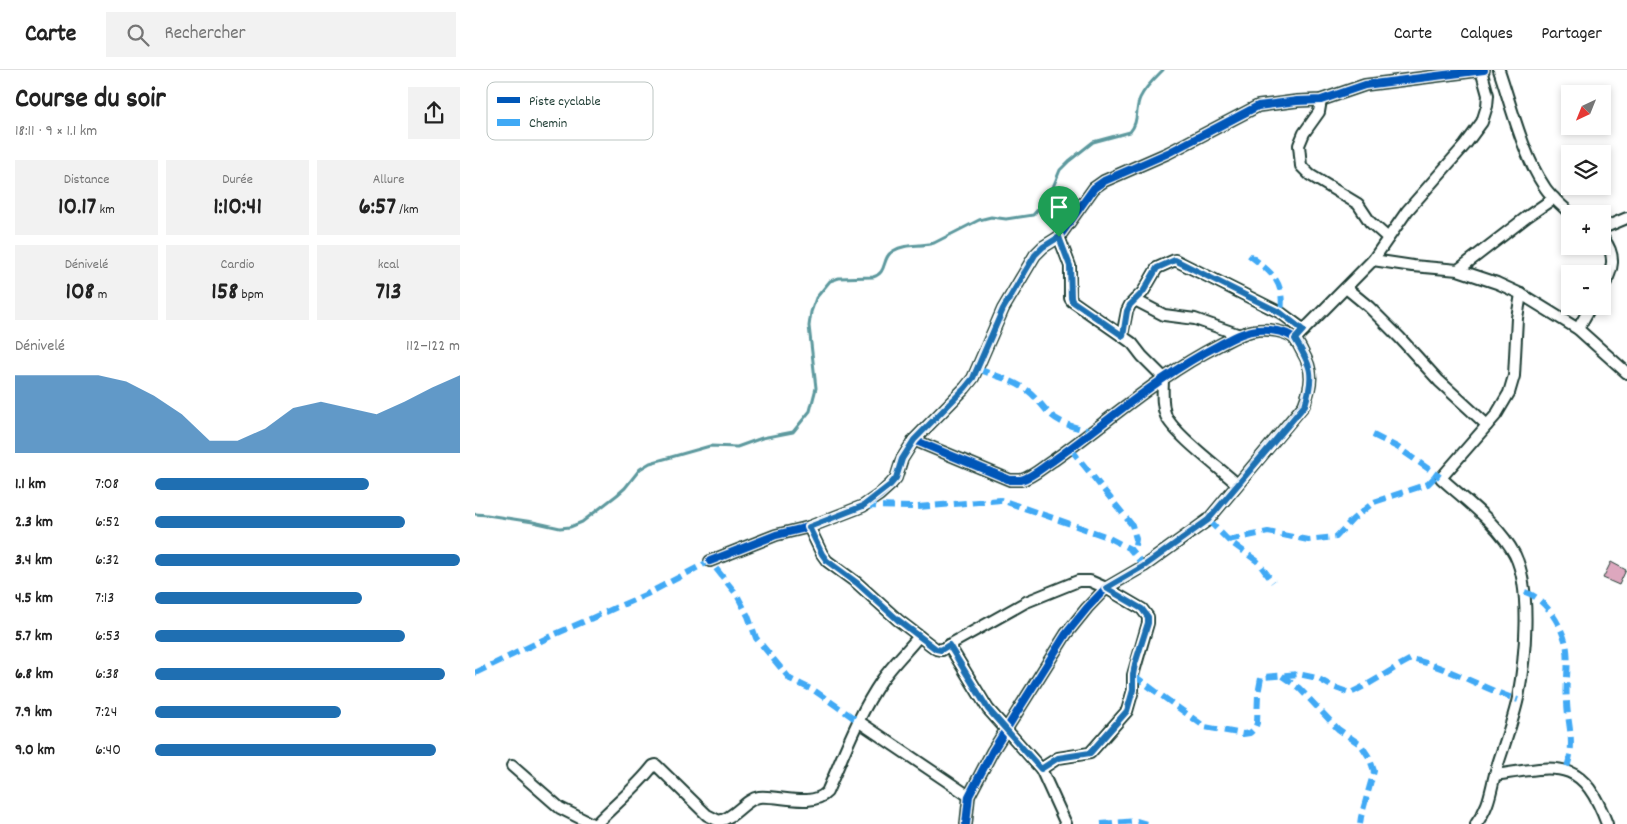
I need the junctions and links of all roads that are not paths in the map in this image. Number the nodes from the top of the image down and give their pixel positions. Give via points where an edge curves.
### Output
1 (1483, 70) edge
2 (1499, 70) edge
3 (1321, 100) junction
4 (1554, 198) junction
5 (1561, 205) edge
6 (1627, 218) edge
7 (1611, 225) edge
8 (1059, 237) junction
9 (1388, 238) junction
10 (1611, 252) edge
11 (1373, 260) junction
12 (1458, 270) junction
13 (1611, 270) edge
14 (1346, 288) junction
15 (1521, 294) junction
16 (1135, 300) junction
17 (1586, 315) edge
18 (1578, 329) junction
19 (1303, 330) junction
20 (1240, 335) junction
21 (1123, 336) junction
22 (1295, 339) junction
23 (1627, 373) edge
24 (1163, 377) junction
25 (1487, 425) junction
26 (914, 440) junction
27 (1237, 484) junction
28 (809, 527) junction
29 (710, 561) dead end
30 (1106, 588) junction
31 (919, 636) junction
32 (949, 645) junction
33 (858, 721) junction
34 (1006, 729) junction
35 (512, 766) dead end
36 (1041, 769) junction
37 (1495, 775) junction
38 (969, 796) junction
39 (711, 822) edge
40 (592, 824) edge
41 (597, 824) edge
42 (966, 824) edge
43 (1066, 824) edge
44 (1476, 824) edge
45 (1607, 824) edge

1 - 3 street via 1365,85
1 - 9 street via 1487,106 1481,122
2 - 4 street via 1533,167
3 - 8 street via 1259,106 1168,153 1104,181 1094,188
3 - 9 street via 1319,112 1299,145 1301,166 1310,175 1359,204 1370,222
4 - 5 street
4 - 12 street
6 - 7 street
8 - 21 street via 1070,266 1072,301
8 - 26 street via 1035,255 1003,309 977,369 965,388
9 - 11 street
10 - 13 street
11 - 12 street
11 - 14 street
12 - 15 street
14 - 19 street
14 - 25 street
15 - 18 street
15 - 25 street via 1509,393
16 - 19 street via 1157,268 1175,260 1281,313
16 - 20 street via 1164,315 1195,319
16 - 21 street via 1127,311
17 - 18 street
18 - 23 street
19 - 22 street
20 - 22 street via 1270,330
20 - 24 street
21 - 24 street
22 - 27 street via 1307,360 1311,376 1305,405
24 - 26 street via 1088,436 1022,480 1010,480
24 - 27 street via 1163,404 1175,429
25 - 37 street via 1441,478 1495,527 1521,569 1525,606 1521,673 1517,700
26 - 28 street via 902,459 896,478 879,495 863,506
27 - 30 street via 1208,520 1144,566
28 - 29 street via 776,535
28 - 31 street via 827,561
30 - 32 street via 1090,581 1078,581 1026,602
30 - 34 street via 1066,634
30 - 36 street via 1142,609 1148,617 1127,711 1090,753 1058,758
31 - 32 street via 936,649
31 - 33 street via 881,681
32 - 34 street via 988,709
33 - 38 street
33 - 39 street via 823,797 816,800 757,798 724,820
34 - 36 street
34 - 38 street
35 - 40 street via 560,808
36 - 43 street
37 - 44 street via 1487,806
37 - 45 street via 1552,768 1566,770 1587,785
38 - 42 street
39 - 41 street via 655,765

